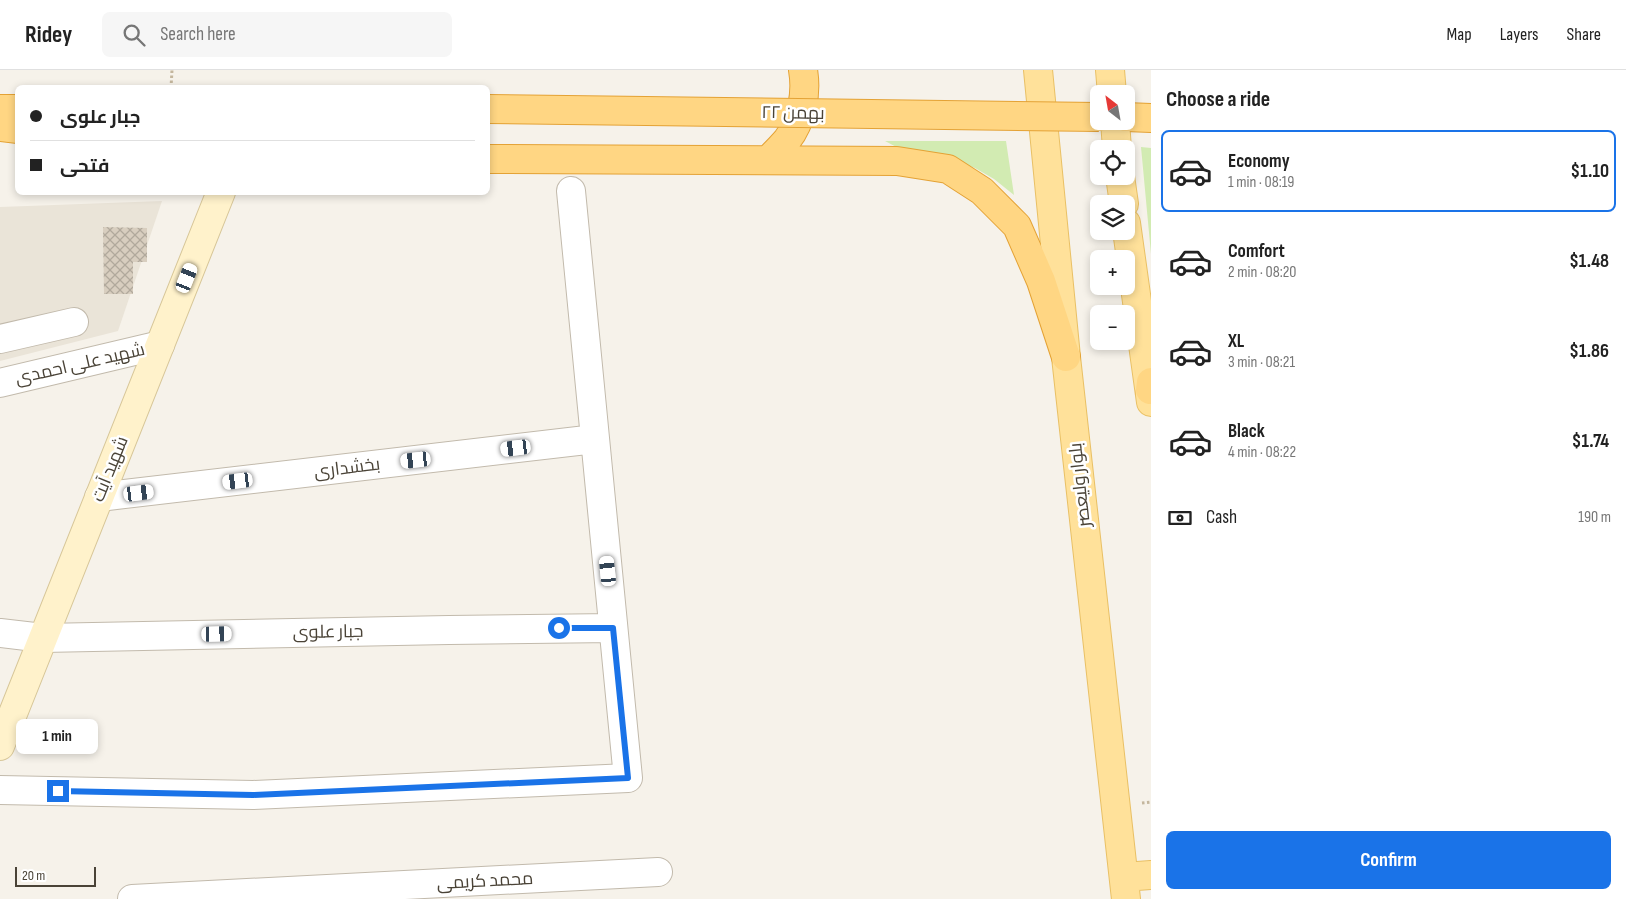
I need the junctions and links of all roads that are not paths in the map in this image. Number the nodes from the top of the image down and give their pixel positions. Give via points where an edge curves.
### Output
1 (803, 70) edge
2 (1038, 70) edge
3 (1110, 70) edge
4 (1111, 85) edge
5 (0, 109) edge
6 (15, 109) edge
7 (490, 109) edge
8 (1090, 117) edge
9 (1135, 117) edge
10 (1151, 118) edge
11 (0, 126) edge
12 (15, 128) edge
13 (490, 159) edge
14 (768, 160) junction
15 (571, 191) dead end
16 (220, 195) edge
17 (1128, 240) edge
18 (74, 322) dead end
19 (0, 338) edge
20 (160, 346) junction
21 (1066, 357) junction
22 (0, 383) edge
23 (1150, 391) edge
24 (595, 439) junction
25 (99, 497) junction
26 (613, 628) junction
27 (0, 633) edge
28 (43, 638) junction
29 (0, 746) edge
30 (0, 790) edge
31 (658, 872) dead end
32 (1151, 875) edge
33 (1125, 888) edge
34 (132, 899) edge

1 - 14 highway via 805,84 801,113 788,139
2 - 21 main road, بلوار ولیعصر
3 - 4 main road
5 - 6 highway
7 - 8 highway, ۲۲ بهمن, bridge
9 - 10 highway
11 - 12 highway
13 - 14 highway
14 - 21 highway via 897,161 948,169 982,191 1016,226 1041,281
15 - 24 street
16 - 20 main road, شهید آیت
17 - 23 main road
18 - 19 street
20 - 22 street, شهید علی احمدی
20 - 25 main road, شهید آیت
21 - 33 main road, بلوار ولیعصر
24 - 25 street, بخشداری
24 - 26 street
25 - 28 main road, شهید آیت
26 - 28 street, جبار علوی
26 - 30 street via 628,778 253,795
27 - 28 street, جبار علوی
28 - 29 main road, شهید آیت
31 - 34 street, محمد کریمی
32 - 33 main road

